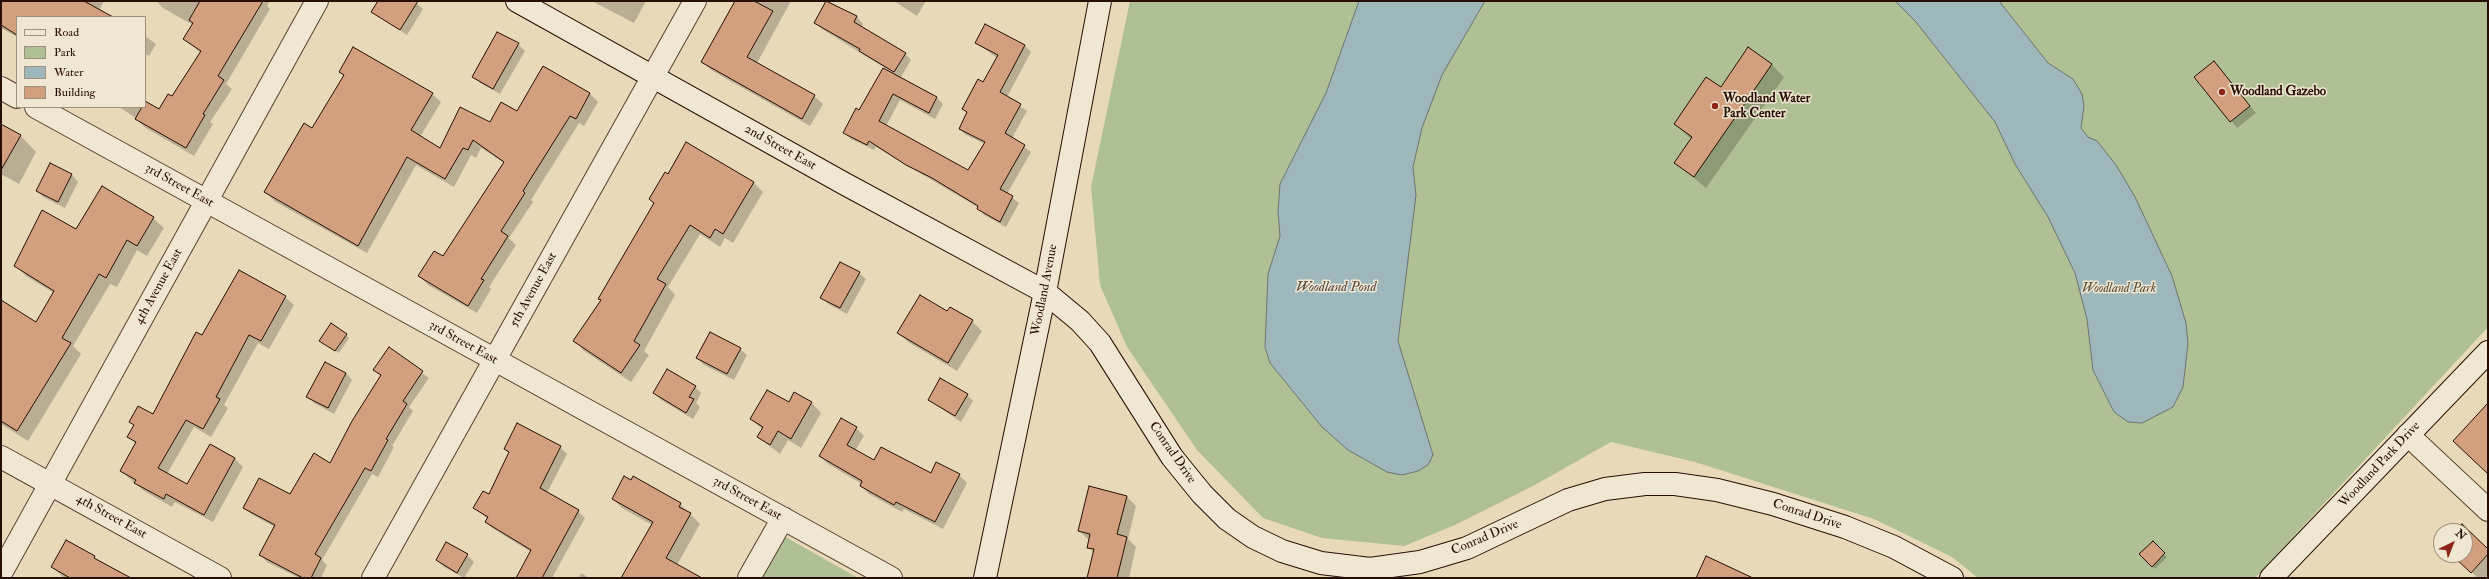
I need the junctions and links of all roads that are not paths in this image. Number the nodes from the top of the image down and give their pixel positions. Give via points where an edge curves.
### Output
1 (317, 1) edge
2 (517, 1) edge
3 (695, 1) edge
4 (1100, 1) edge
5 (652, 77) junction
6 (1, 88) edge
7 (16, 96) edge
8 (38, 108) edge
9 (206, 201) junction
10 (1045, 292) junction
11 (2488, 352) edge
12 (495, 360) junction
13 (2408, 435) junction
14 (1, 457) edge
15 (51, 484) junction
16 (2488, 510) edge
17 (782, 518) junction
18 (1, 573) edge
19 (1944, 576) edge
20 (220, 578) edge
21 (373, 578) edge
22 (749, 578) edge
23 (891, 578) edge
24 (986, 578) edge
25 (2271, 578) edge

1 - 9 street, 4th Avenue East
2 - 5 street, 2nd Street East
3 - 5 street, 5th Avenue East
4 - 10 street, Woodland Avenue
5 - 10 street, 2nd Street East
5 - 12 street, 5th Avenue East
6 - 7 street
8 - 9 street, 3rd Street East
9 - 12 street, 3rd Street East
9 - 15 street, 4th Avenue East
10 - 19 street, Conrad Drive via 1080,321 1100,343 1172,457 1202,494 1227,519 1282,551 1321,563 1370,569 1420,562 1468,548 1568,500 1606,489 1645,484 1675,484 1718,490 1766,502 1845,527 1894,547
10 - 24 street, Woodland Avenue
11 - 13 street, Woodland Park Drive
12 - 17 street, 3rd Street East
12 - 21 street, 5th Avenue East
13 - 16 street
13 - 25 street, Woodland Park Drive
14 - 15 street, 4th Street East
15 - 18 street, 4th Avenue East
15 - 20 street, 4th Street East
17 - 22 street
17 - 23 street, 3rd Street East

